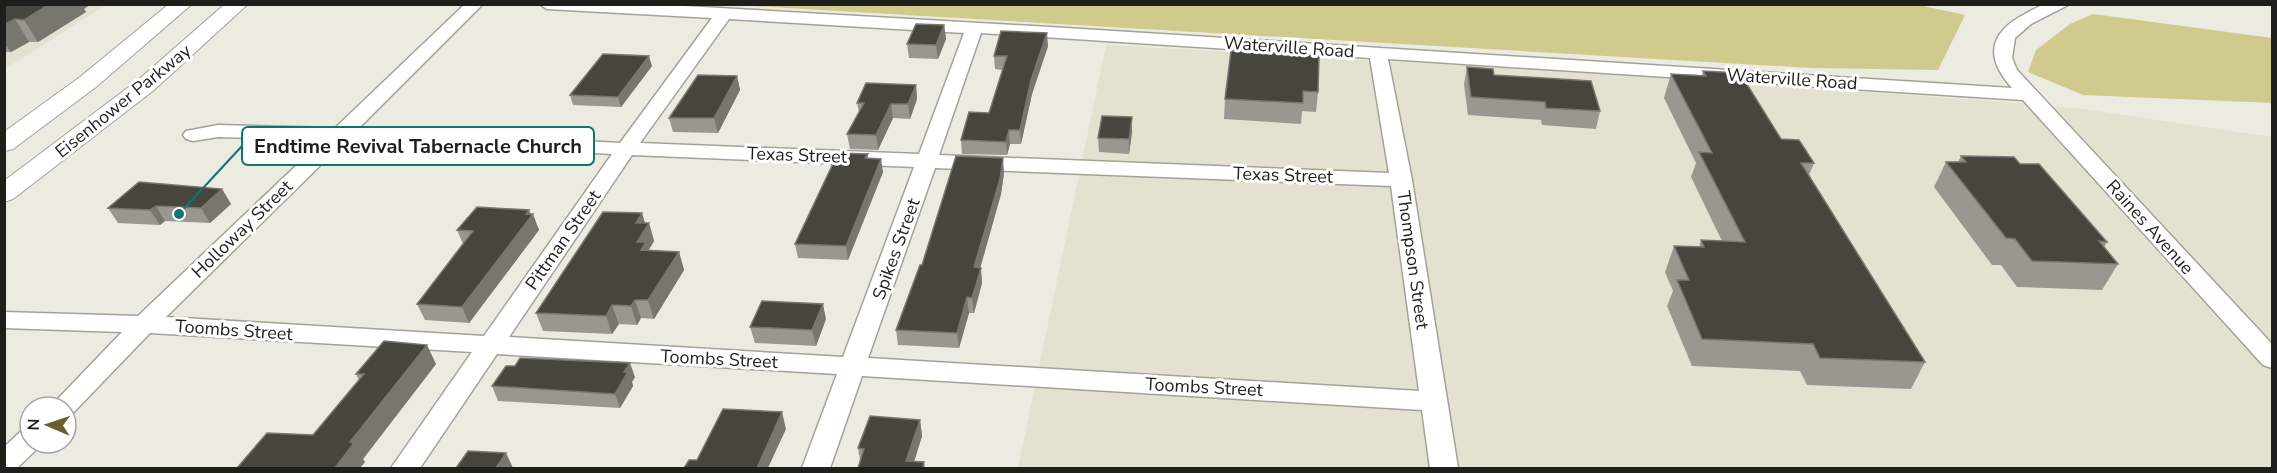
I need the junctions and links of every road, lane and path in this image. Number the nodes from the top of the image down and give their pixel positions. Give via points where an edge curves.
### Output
1 (182, 4) edge
2 (238, 4) edge
3 (475, 4) edge
4 (547, 4) edge
5 (2062, 4) edge
6 (724, 14) junction
7 (974, 29) junction
8 (1378, 53) junction
9 (2030, 94) junction
10 (341, 134) junction
11 (193, 135) dead end
12 (4, 144) edge
13 (626, 149) junction
14 (927, 160) junction
15 (1401, 180) junction
16 (4, 194) edge
17 (4, 320) edge
18 (144, 324) junction
19 (490, 346) junction
20 (2272, 359) edge
21 (854, 366) junction
22 (75, 395) edge
23 (1434, 401) junction
24 (18, 451) edge
25 (4, 464) edge
26 (405, 468) edge
27 (816, 468) edge
28 (1444, 468) edge

1 - 12 street, Eisenhower Parkway via 88,82
2 - 16 street, Eisenhower Parkway via 146,85
3 - 10 street, Holloway Street
4 - 6 street, Waterville Road
5 - 9 street, Raines Avenue via 2004,38 2002,61
6 - 7 street, Waterville Road
6 - 13 street, Pittman Street
7 - 8 street, Waterville Road
7 - 14 street, Spikes Street
8 - 9 street, Waterville Road
8 - 15 street, Thompson Street
9 - 20 street, Raines Avenue
10 - 11 street, Texas Street
10 - 13 street, Texas Street
10 - 18 street, Holloway Street
13 - 14 street, Texas Street
13 - 19 street, Pittman Street
14 - 15 street, Texas Street
14 - 21 street, Spikes Street
15 - 23 street, Thompson Street
17 - 18 street, Toombs Street
18 - 19 street, Toombs Street
18 - 22 street, Holloway Street
19 - 21 street, Toombs Street
19 - 26 street, Pittman Street
21 - 23 street, Toombs Street
21 - 27 street, Spikes Street
23 - 28 street, Thompson Street
24 - 25 street

